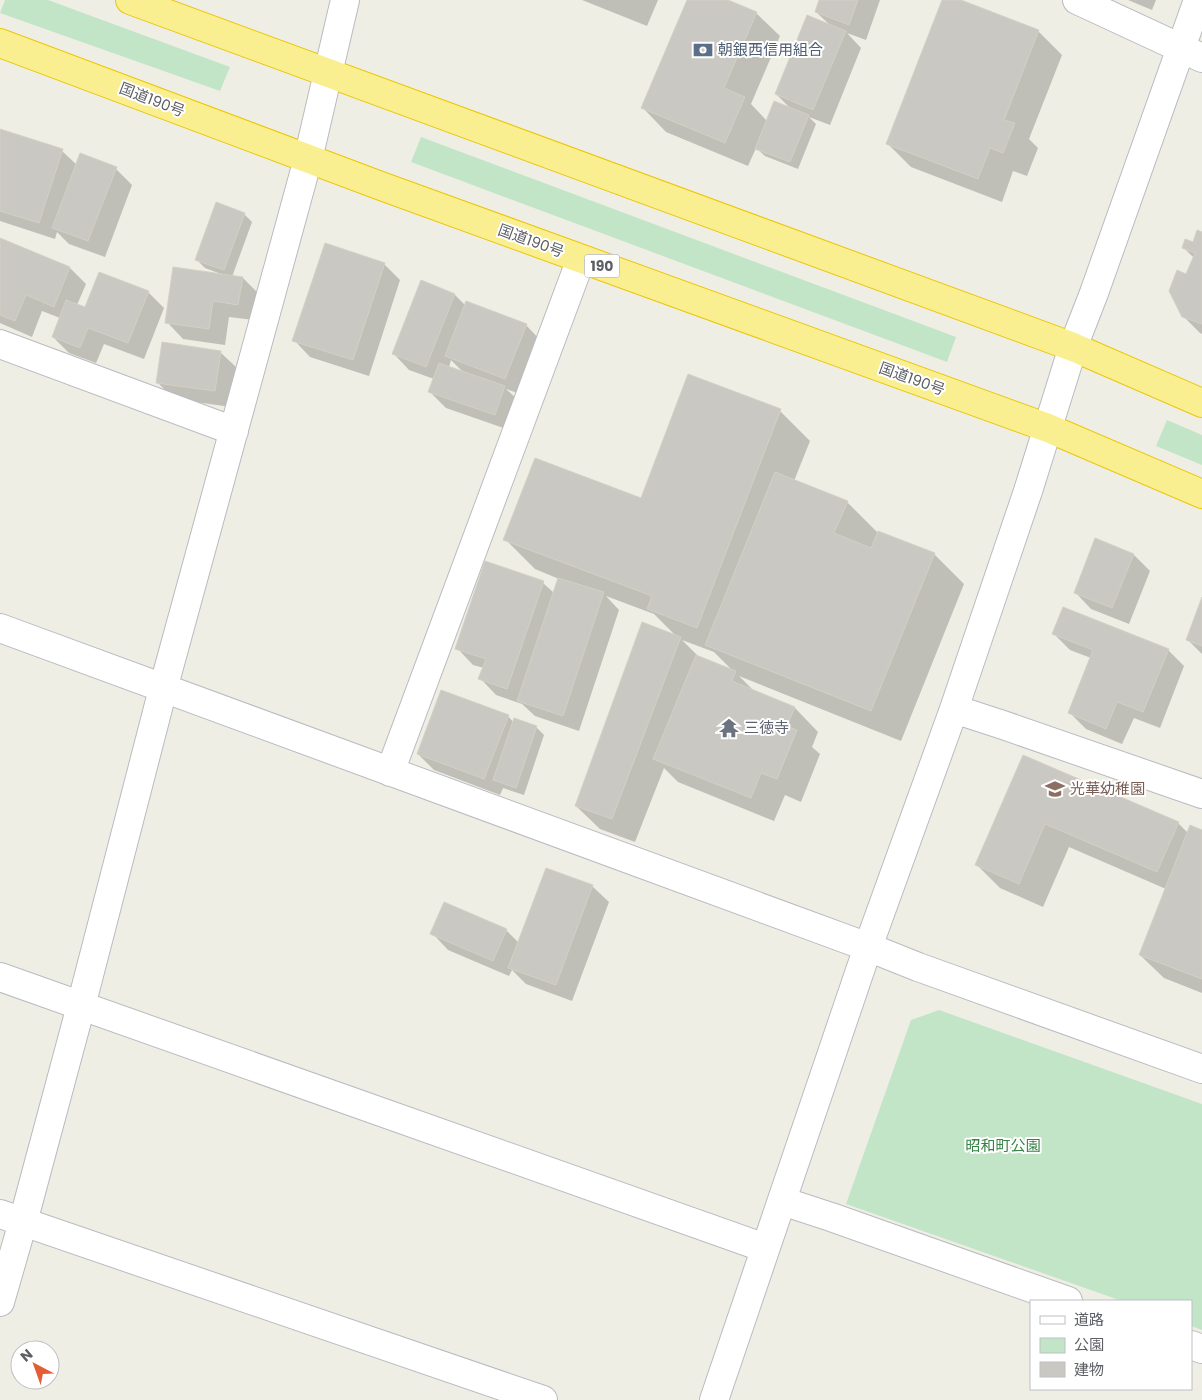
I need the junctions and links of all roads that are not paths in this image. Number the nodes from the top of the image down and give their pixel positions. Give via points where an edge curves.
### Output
1 (130, 0) edge
2 (345, 0) edge
3 (1077, 0) edge
4 (1198, 0) edge
5 (0, 43) edge
6 (1192, 53) edge
7 (327, 74) junction
8 (308, 159) junction
9 (581, 259) junction
10 (0, 344) edge
11 (1073, 347) junction
12 (1202, 403) edge
13 (1048, 428) junction
14 (234, 431) junction
15 (1202, 494) edge
16 (0, 628) edge
17 (163, 689) junction
18 (954, 709) junction
19 (390, 772) junction
20 (1202, 794) edge
21 (868, 947) junction
22 (0, 977) edge
23 (81, 1006) junction
24 (1202, 1069) edge
25 (782, 1201) junction
26 (12, 1218) edge
27 (765, 1248) junction
28 (1065, 1300) edge
29 (0, 1302) edge
30 (542, 1400) edge
31 (714, 1400) edge

1 - 7 highway
2 - 7 street
3 - 6 street
4 - 6 street
5 - 8 highway, 国道190号 / 190
6 - 11 street
7 - 8 street
7 - 11 highway
8 - 9 highway, 国道190号 / 190
8 - 14 street
9 - 13 highway, 国道190号 / 190
9 - 19 street
10 - 14 street
11 - 12 highway
11 - 13 street
13 - 15 highway, 国道190号 / 190
13 - 18 street
14 - 17 street
16 - 17 street
17 - 19 street
17 - 23 street
18 - 20 street
18 - 21 street
19 - 21 street
21 - 24 street
21 - 25 street
22 - 23 street
23 - 26 street
23 - 27 street
25 - 27 street
25 - 28 street
26 - 29 street
26 - 30 street
27 - 31 street

